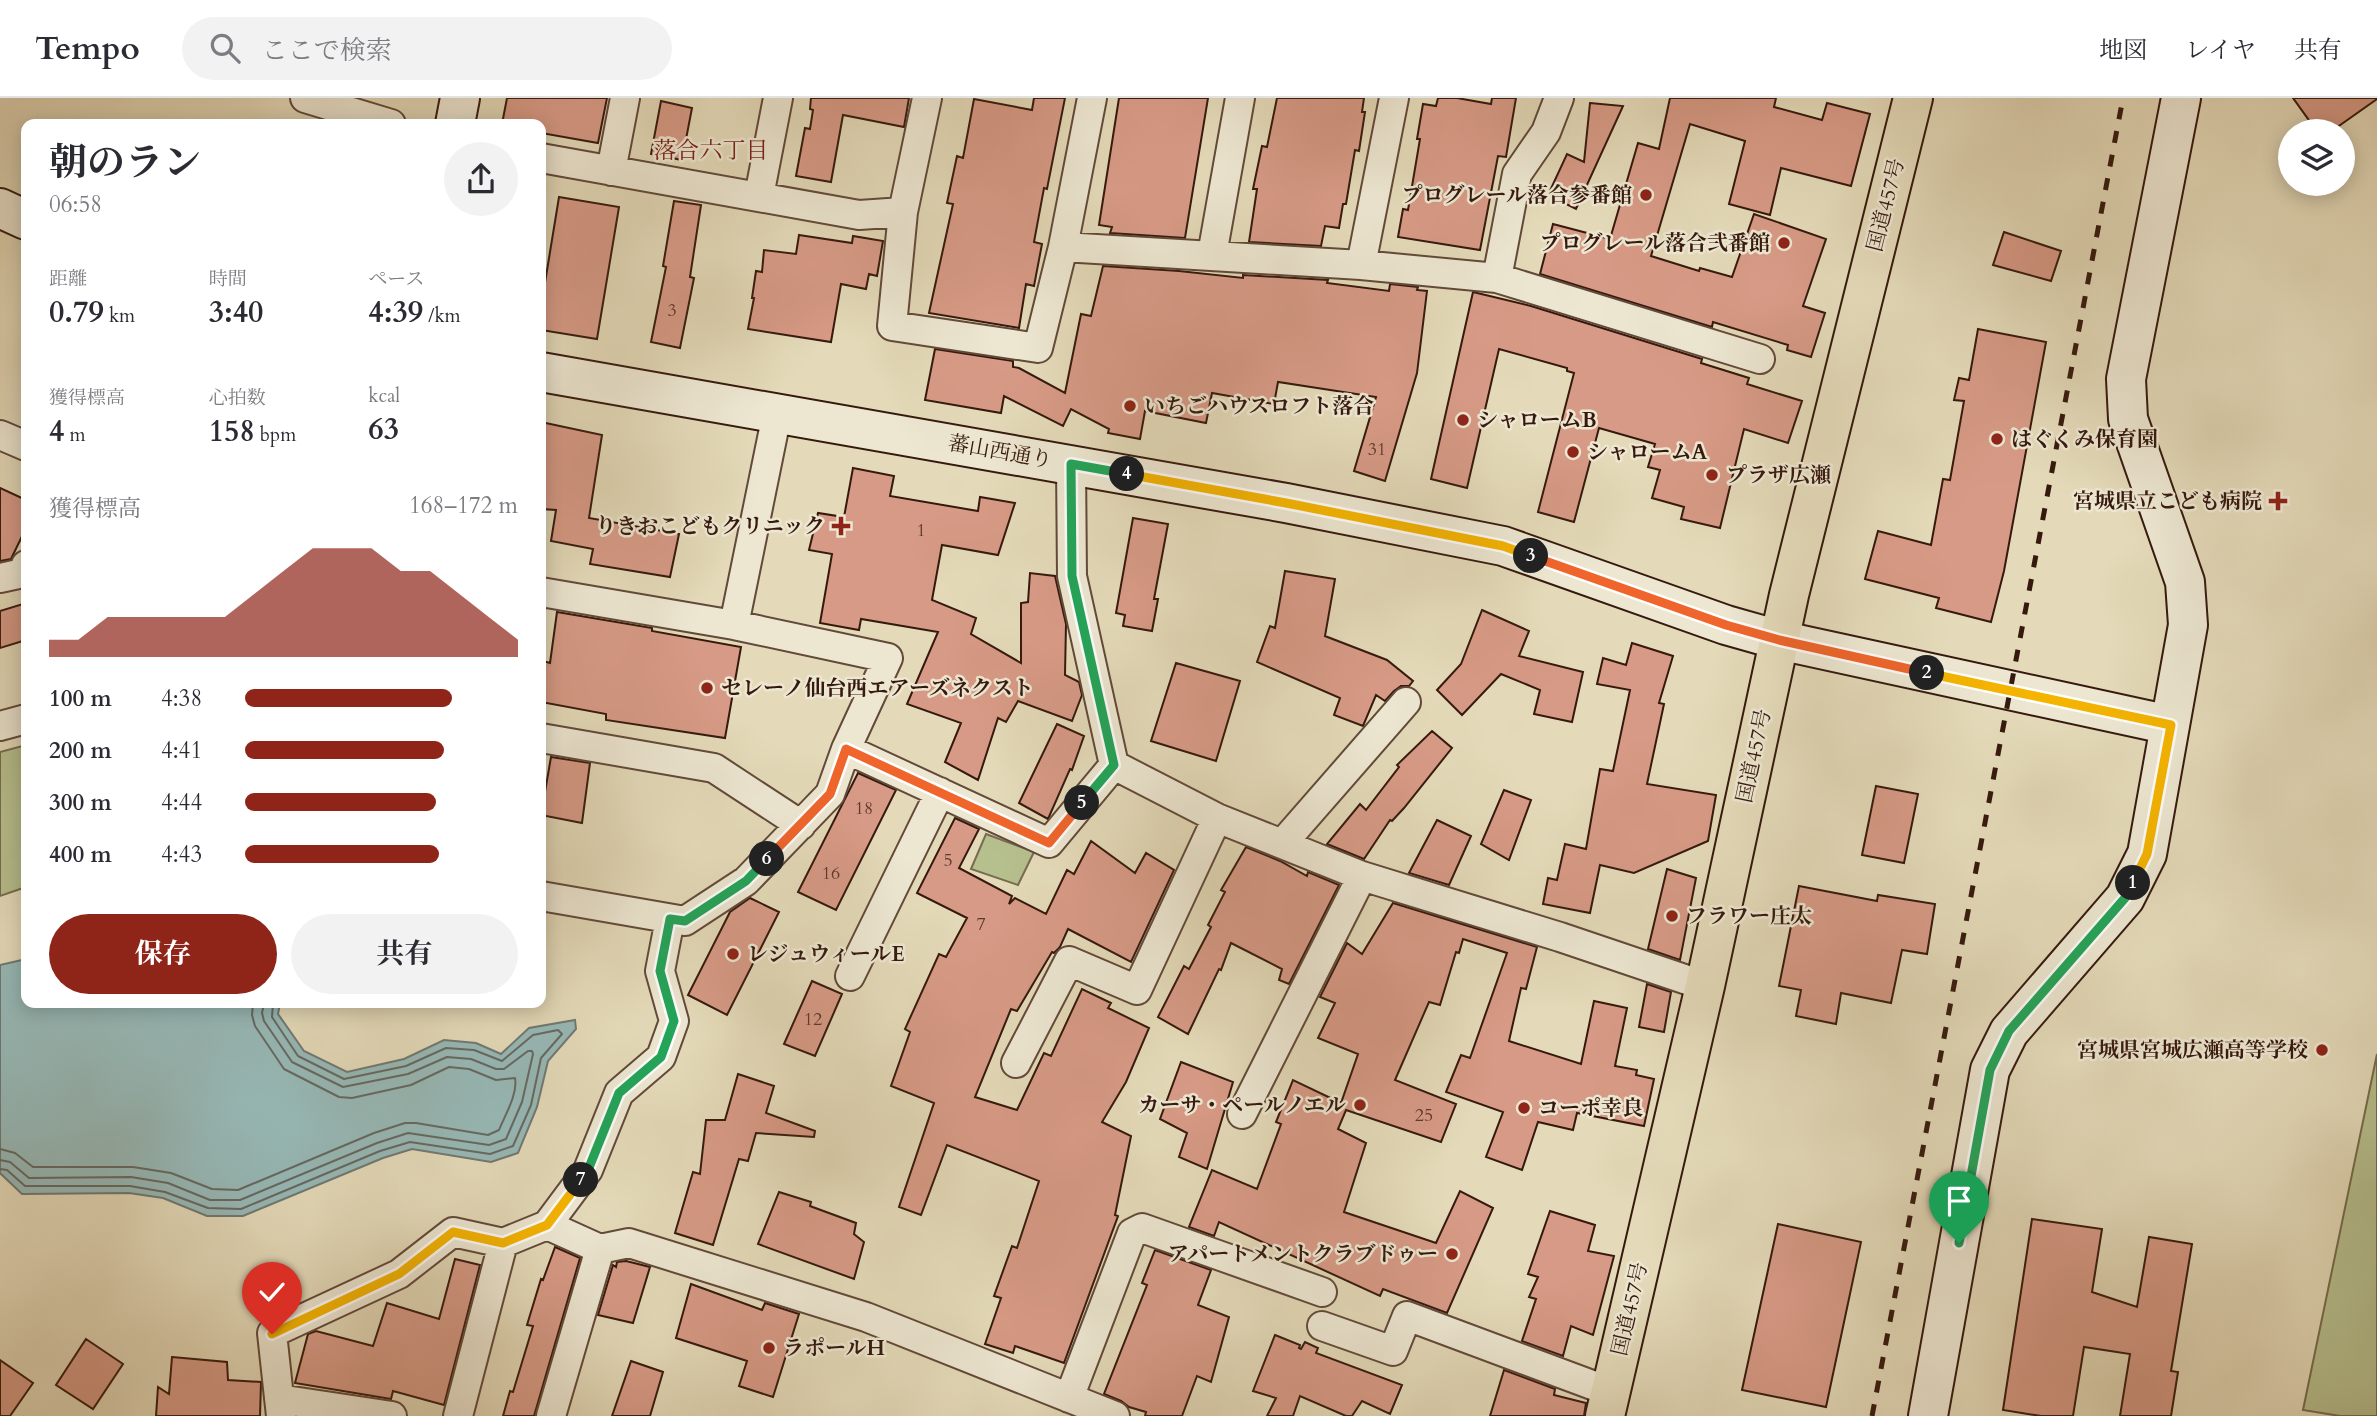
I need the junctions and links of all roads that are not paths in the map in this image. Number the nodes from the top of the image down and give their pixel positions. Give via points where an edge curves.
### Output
1 (305, 98) edge
2 (460, 98) edge
3 (625, 98) edge
4 (778, 98) edge
5 (927, 98) edge
6 (1092, 98) edge
7 (1240, 98) edge
8 (1394, 98) edge
9 (1559, 98) edge
10 (1913, 98) edge
11 (2181, 98) edge
12 (374, 119) edge
13 (456, 119) edge
14 (546, 159) edge
15 (611, 171) junction
16 (759, 196) junction
17 (0, 208) edge
18 (903, 212) junction
19 (21, 218) edge
20 (1063, 247) junction
21 (1212, 255) junction
22 (1361, 265) junction
23 (1497, 278) junction
24 (1760, 359) dead end
25 (546, 373) edge
26 (777, 414) junction
27 (0, 435) edge
28 (21, 444) edge
29 (1071, 464) junction
30 (21, 573) edge
31 (0, 578) edge
32 (546, 593) edge
33 (734, 625) junction
34 (1779, 640) junction
35 (1406, 702) dead end
36 (21, 720) edge
37 (2171, 725) junction
38 (0, 726) edge
39 (546, 739) edge
40 (846, 749) junction
41 (1114, 765) junction
42 (940, 792) junction
43 (1217, 818) junction
44 (801, 825) junction
45 (1282, 844) junction
46 (1362, 876) junction
47 (546, 897) edge
48 (670, 919) junction
49 (850, 976) dead end
50 (1705, 986) junction
51 (1016, 1063) dead end
52 (1242, 1114) dead end
53 (547, 1225) junction
54 (503, 1243) junction
55 (600, 1249) junction
56 (1322, 1292) dead end
57 (1322, 1326) dead end
58 (1069, 1398) junction
59 (1608, 1404) edge
60 (280, 1408) edge
61 (392, 1416) edge
62 (458, 1416) edge
63 (551, 1416) edge
64 (1115, 1416) edge
65 (1928, 1416) edge

1 - 12 street
2 - 13 street
3 - 15 street
4 - 16 street
5 - 18 street
6 - 20 street
7 - 21 street
8 - 22 street
9 - 23 street via 1545,132 1517,174
10 - 34 highway, 国道457号
11 - 37 street via 2126,379 2129,419 2185,582 2188,625
14 - 15 street
15 - 16 street
16 - 18 street via 859,215
17 - 19 street
18 - 20 street via 892,326 1038,348
20 - 21 street
21 - 22 street
22 - 23 street
23 - 24 street
25 - 26 street, 蕃山西通り
26 - 29 street, 蕃山西通り
26 - 33 street
27 - 28 street
29 - 34 street, 蕃山西通り via 1503,546
29 - 41 street via 1072,576
30 - 31 street
32 - 33 street
33 - 40 street via 888,658
34 - 37 street, 蕃山西通り
34 - 50 highway, 国道457号
35 - 45 street
36 - 38 street
37 - 65 street via 2147,854 2125,898 2009,1031 1990,1070
39 - 44 street via 714,768
40 - 42 street
40 - 44 street via 830,794
41 - 42 street via 1049,843
41 - 43 street
42 - 49 street
43 - 45 street
43 - 51 street via 1137,990 1069,961
44 - 48 street via 746,881 685,921
45 - 46 street
46 - 50 street
46 - 52 street
47 - 48 street
48 - 53 street via 660,971 674,1021 661,1057 619,1093 588,1170
50 - 59 highway, 国道457号
53 - 54 street
53 - 55 street
54 - 60 street via 453,1232 399,1274 272,1334
54 - 62 street
55 - 58 street via 629,1243 853,1312
55 - 63 street
56 - 58 street via 1142,1228 1132,1233
57 - 59 street via 1393,1352 1407,1316
58 - 64 street
60 - 61 street

